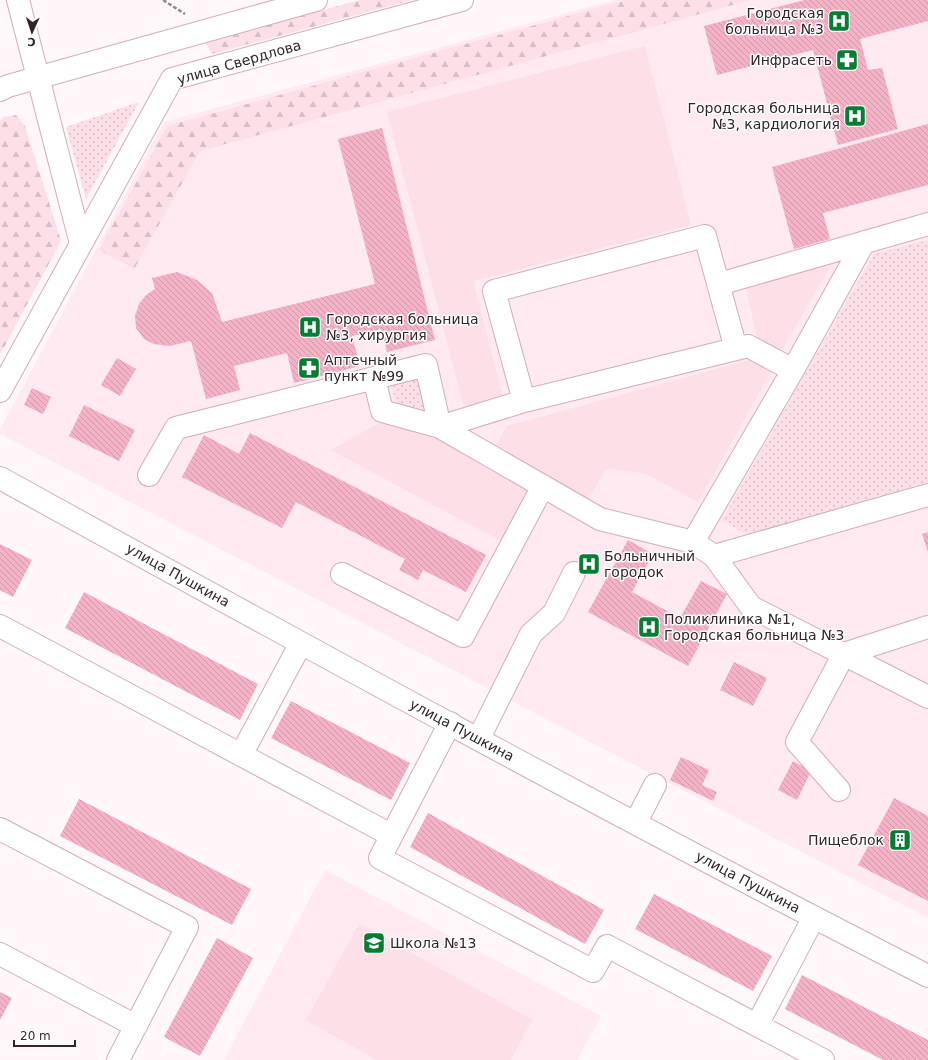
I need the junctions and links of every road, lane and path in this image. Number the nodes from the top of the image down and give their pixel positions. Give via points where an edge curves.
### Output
1 (18, 0) edge
2 (316, 0) edge
3 (462, 0) edge
4 (38, 78) junction
5 (0, 90) edge
6 (928, 224) edge
7 (864, 242) junction
8 (81, 244) junction
9 (719, 284) junction
10 (736, 349) junction
11 (793, 370) junction
12 (374, 378) junction
13 (0, 391) edge
14 (524, 401) junction
15 (440, 427) junction
16 (149, 475) dead end
17 (0, 478) edge
18 (543, 486) junction
19 (928, 495) edge
20 (693, 542) junction
21 (714, 556) junction
22 (574, 573) dead end
23 (342, 574) dead end
24 (0, 626) edge
25 (928, 627) edge
26 (300, 643) junction
27 (844, 654) junction
28 (928, 697) edge
29 (450, 723) junction
30 (479, 738) junction
31 (241, 755) junction
32 (655, 785) dead end
33 (839, 790) dead end
34 (636, 822) junction
35 (0, 829) edge
36 (391, 835) junction
37 (814, 917) junction
38 (0, 954) edge
39 (928, 976) edge
40 (757, 1025) junction
41 (136, 1026) junction
42 (118, 1060) edge
43 (823, 1060) edge

1 - 4 street
2 - 4 street
3 - 8 street, улица Свердлова via 172,79
4 - 5 street
4 - 8 street
6 - 7 street
7 - 9 street
7 - 11 street
8 - 13 street, улица Свердлова
9 - 10 street
9 - 14 street via 705,236 494,291
10 - 11 street via 748,346
10 - 14 street
11 - 20 street
12 - 15 street via 382,411
12 - 15 street via 426,365
12 - 16 street via 176,428
14 - 15 street
15 - 18 street
17 - 26 street, улица Пушкина
18 - 20 street via 600,519
18 - 23 street via 463,636
19 - 21 street
20 - 21 street
21 - 27 street via 751,607
22 - 30 street via 554,613 531,634
24 - 31 street
25 - 27 street
26 - 29 street, улица Пушкина
26 - 31 street
27 - 28 street
27 - 33 street via 797,742
29 - 30 street, улица Пушкина
29 - 36 street
30 - 34 street, улица Пушкина
31 - 36 street
32 - 34 street
34 - 37 street, улица Пушкина
35 - 41 street via 187,927
36 - 40 street via 380,858 593,971 607,946
37 - 39 street, улица Пушкина
37 - 40 street
38 - 41 street
40 - 43 street
41 - 42 street

